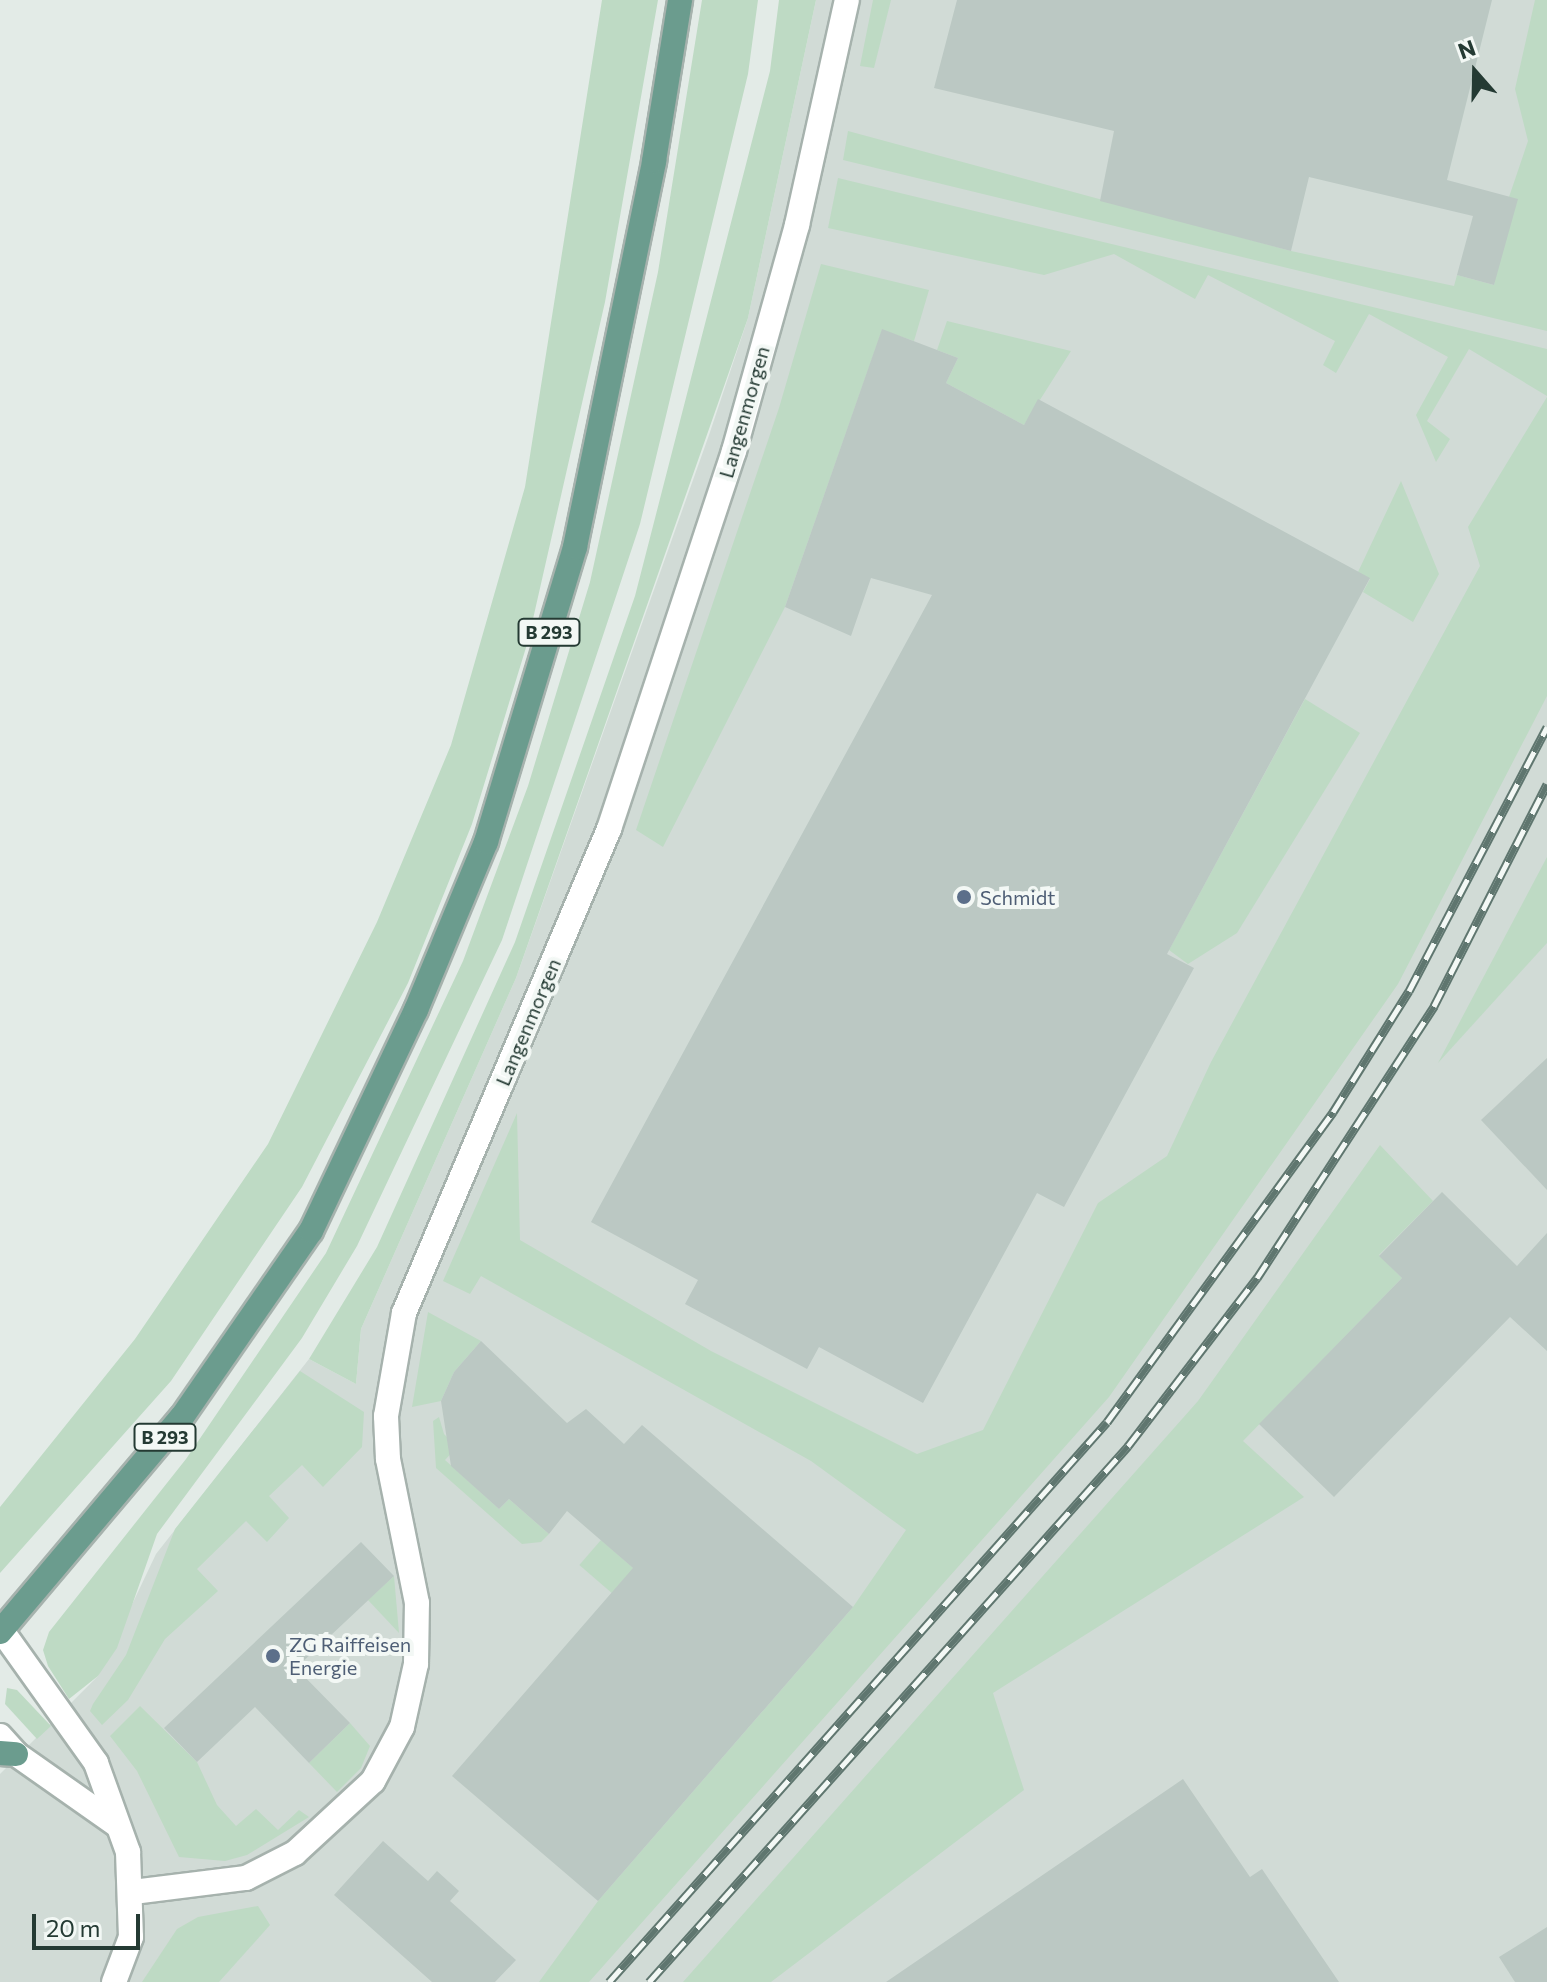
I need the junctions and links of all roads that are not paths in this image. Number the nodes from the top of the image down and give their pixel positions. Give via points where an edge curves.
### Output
1 (680, 0) edge
2 (847, 0) edge
3 (1, 1632) edge
4 (5, 1747) edge
5 (117, 1825) junction
6 (133, 1892) junction
7 (114, 1982) edge

1 - 3 main road, B 293 via 654,161 575,547 475,870 311,1231 182,1417
2 - 6 street, Langenmorgen via 797,225 734,451 609,829 404,1313 386,1416 388,1459 417,1603 416,1664 402,1727 373,1781 295,1853 246,1878
3 - 5 street via 96,1763
4 - 5 street
5 - 6 street
6 - 7 street via 131,1937

